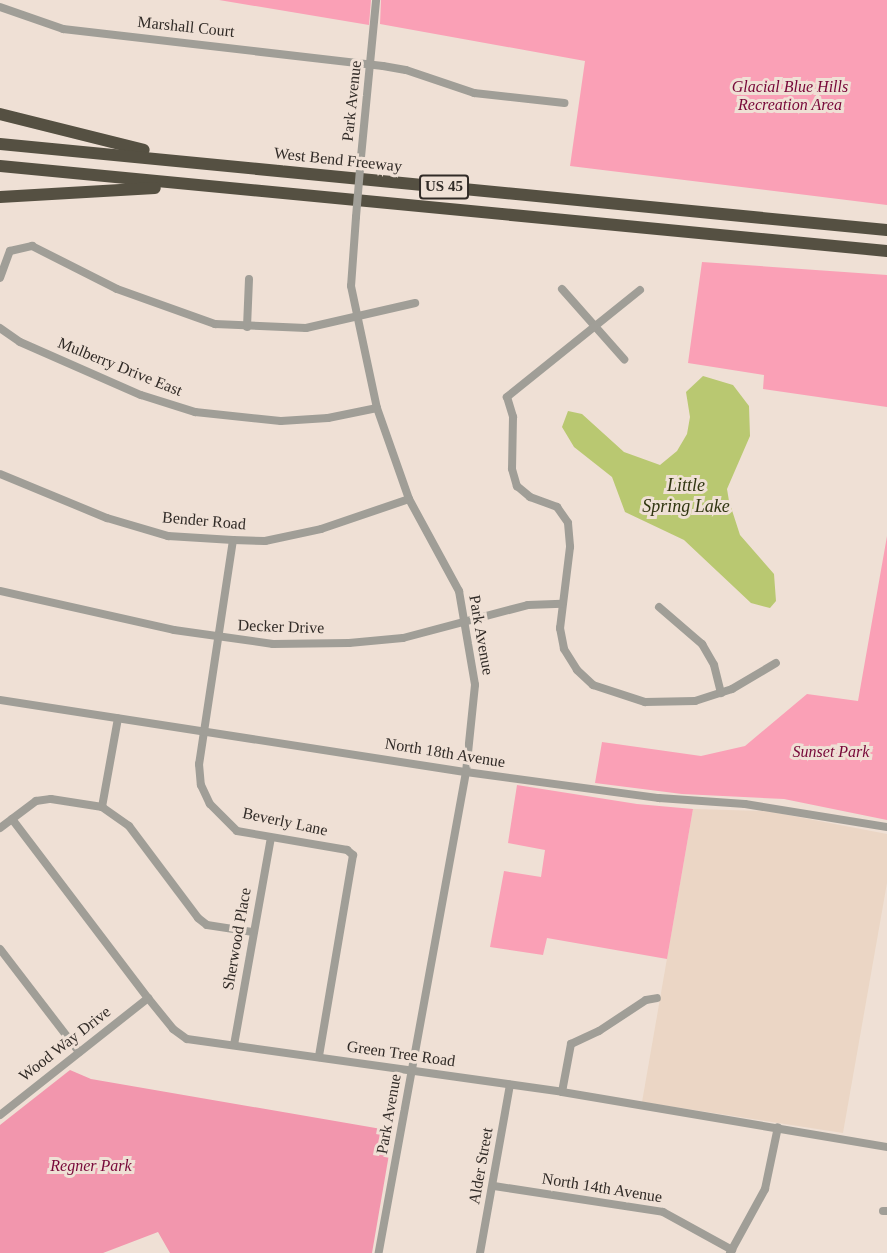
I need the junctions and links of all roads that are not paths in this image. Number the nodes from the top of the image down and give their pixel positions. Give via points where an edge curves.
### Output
1 (376, 0) edge
2 (0, 7) edge
3 (371, 65) junction
4 (564, 103) dead end
5 (0, 114) edge
6 (0, 144) edge
7 (186, 161) junction
8 (0, 166) edge
9 (192, 186) junction
10 (0, 197) edge
11 (887, 230) edge
12 (887, 251) edge
13 (0, 278) edge
14 (249, 279) dead end
15 (562, 289) dead end
16 (640, 290) dead end
17 (415, 303) dead end
18 (356, 318) junction
19 (247, 327) junction
20 (595, 327) junction
21 (0, 328) edge
22 (624, 359) dead end
23 (377, 408) junction
24 (0, 474) edge
25 (410, 499) junction
26 (232, 540) junction
27 (0, 591) edge
28 (562, 604) junction
29 (659, 607) dead end
30 (466, 619) junction
31 (218, 638) junction
32 (776, 663) dead end
33 (721, 693) junction
34 (0, 700) edge
35 (118, 718) junction
36 (204, 730) junction
37 (466, 772) junction
38 (102, 807) junction
39 (12, 819) junction
40 (887, 827) edge
41 (0, 828) edge
42 (271, 838) junction
43 (253, 932) junction
44 (0, 949) edge
45 (148, 998) junction
46 (657, 998) dead end
47 (234, 1045) junction
48 (79, 1052) junction
49 (319, 1057) junction
50 (412, 1071) junction
51 (510, 1085) junction
52 (562, 1092) junction
53 (0, 1114) edge
54 (778, 1127) junction
55 (887, 1144) edge
56 (494, 1186) junction
57 (731, 1251) edge
58 (379, 1253) edge
59 (480, 1253) edge

1 - 3 street, Park Avenue
2 - 3 street, Marshall Court via 63,29
3 - 4 street, Marshall Court via 406,70 474,93
3 - 18 street, Park Avenue, bridge via 351,286
5 - 7 highway
6 - 7 highway, West Bend Freeway / US 45
7 - 11 highway, West Bend Freeway / US 45
8 - 9 highway, US 45
9 - 10 highway
9 - 12 highway, US 45
13 - 19 street via 9,251 32,246 117,289 215,324
14 - 19 street
15 - 20 street
16 - 20 street
17 - 18 street
18 - 19 street via 306,328
18 - 23 street, Park Avenue
20 - 22 street
20 - 28 street via 507,397 513,417 512,469 518,486 530,497 556,507 568,523 570,547
21 - 23 street, Mulberry Drive East via 20,342 195,412 281,421 328,418
23 - 25 street, Park Avenue
24 - 26 street, Bender Road via 106,518 168,536
25 - 26 street, Bender Road via 321,529 265,541
25 - 30 street, Park Avenue via 459,591
26 - 31 street, Beverly Lane
27 - 31 street, Decker Drive
28 - 30 street, Decker Drive via 528,605
28 - 33 street via 564,649 577,670 593,685 645,702 695,701
29 - 33 street via 702,644 714,665
30 - 31 street, Decker Drive via 403,638 349,644 273,644
30 - 37 street, Park Avenue via 475,685
31 - 36 street, Beverly Lane
32 - 33 street
34 - 35 street, North 18th Avenue
35 - 36 street, North 18th Avenue
35 - 38 street
36 - 37 street, North 18th Avenue
36 - 42 street, Beverly Lane via 199,764 201,785 210,804 237,831
37 - 40 street, North 18th Avenue via 659,798 745,804
37 - 50 street, Park Avenue
38 - 39 street via 51,799 36,801
38 - 43 street via 129,826 198,918 207,925
39 - 41 street
39 - 45 street, Green Tree Road
42 - 43 street, Sherwood Place
42 - 49 street, Beverly Lane via 347,850 353,855
43 - 47 street, Sherwood Place
44 - 48 street
45 - 47 street, Green Tree Road via 173,1029 187,1039
45 - 48 street, Wood Way Drive
46 - 52 street via 646,1000 594,1034 571,1044
47 - 49 street, Green Tree Road
48 - 53 street, Wood Way Drive
49 - 50 street, Green Tree Road
50 - 51 street, Green Tree Road
50 - 58 street, Park Avenue
51 - 52 street, Green Tree Road
51 - 56 street, Alder Street
52 - 54 street, Green Tree Road
54 - 55 street, Green Tree Road
54 - 57 street via 765,1189
56 - 57 street, North 14th Avenue via 663,1212
56 - 59 street, Alder Street

